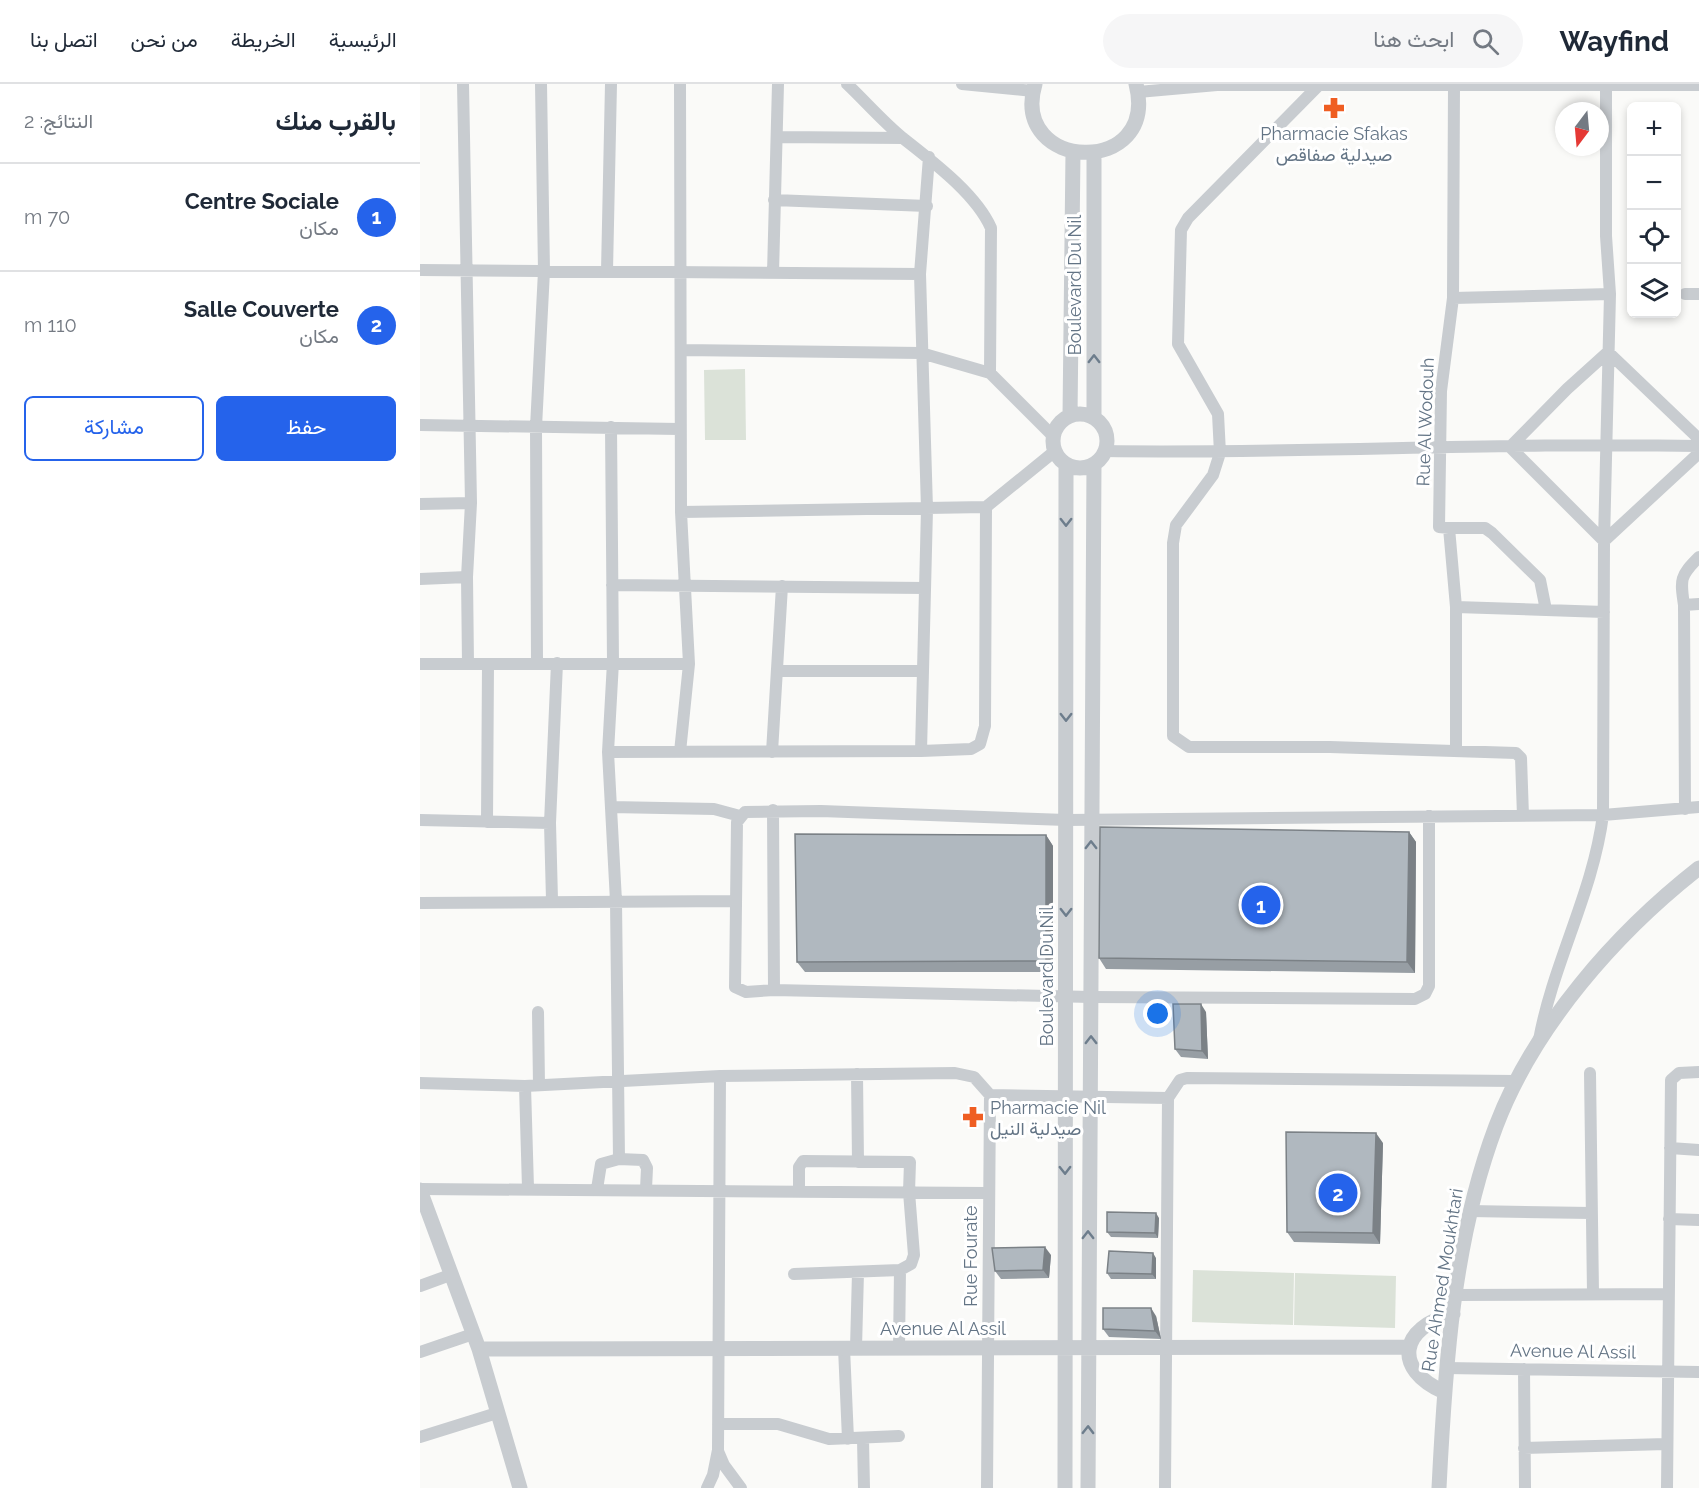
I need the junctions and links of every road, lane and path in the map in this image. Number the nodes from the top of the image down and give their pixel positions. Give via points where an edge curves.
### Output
1 (463, 84) edge
2 (541, 84) edge
3 (611, 84) edge
4 (680, 84) edge
5 (778, 84) edge
6 (847, 84) edge
7 (962, 84) edge
8 (1217, 85) edge
9 (1320, 85) edge
10 (1470, 85) edge
11 (1606, 85) edge
12 (1663, 85) edge
13 (1699, 85) edge
14 (1454, 86) junction
15 (1034, 88) edge
16 (1137, 88) edge
17 (778, 137) junction
18 (903, 138) junction
19 (1073, 152) junction
20 (1094, 153) junction
21 (929, 157) junction
22 (774, 200) junction
23 (927, 206) junction
24 (420, 270) edge
25 (468, 271) junction
26 (544, 271) junction
27 (607, 272) junction
28 (681, 272) junction
29 (773, 273) junction
30 (920, 274) junction
31 (1610, 294) junction
32 (1685, 294) dead end
33 (1699, 294) edge
34 (1453, 298) junction
35 (682, 350) junction
36 (1608, 351) junction
37 (921, 353) junction
38 (990, 373) junction
39 (1070, 416) junction
40 (1094, 417) junction
41 (420, 425) edge
42 (470, 426) junction
43 (536, 427) junction
44 (611, 427) junction
45 (679, 429) junction
46 (1699, 439) edge
47 (1054, 443) junction
48 (1606, 444) junction
49 (1699, 446) edge
50 (1510, 447) junction
51 (1440, 448) junction
52 (1105, 451) junction
53 (1220, 453) junction
54 (1699, 453) edge
55 (1065, 464) junction
56 (1094, 464) junction
57 (471, 503) junction
58 (420, 504) edge
59 (986, 507) junction
60 (927, 509) junction
61 (681, 512) junction
62 (1449, 528) junction
63 (1604, 541) junction
64 (1699, 557) edge
65 (467, 577) junction
66 (420, 579) edge
67 (612, 585) junction
68 (684, 585) junction
69 (782, 586) junction
70 (925, 588) junction
71 (1699, 604) edge
72 (1684, 606) junction
73 (1456, 607) junction
74 (1546, 610) junction
75 (1604, 612) junction
76 (613, 662) junction
77 (537, 663) junction
78 (557, 663) junction
79 (420, 664) edge
80 (468, 664) junction
81 (488, 664) junction
82 (689, 664) junction
83 (778, 671) junction
84 (922, 671) junction
85 (1456, 750) junction
86 (608, 752) junction
87 (680, 752) junction
88 (772, 752) junction
89 (921, 752) junction
90 (611, 807) junction
91 (1699, 807) edge
92 (1685, 809) junction
93 (773, 810) junction
94 (1603, 815) junction
95 (740, 816) junction
96 (1429, 816) junction
97 (1522, 816) junction
98 (1092, 819) junction
99 (420, 820) edge
100 (1066, 820) junction
101 (487, 822) junction
102 (550, 823) junction
103 (1699, 868) edge
104 (552, 900) junction
105 (616, 901) junction
106 (734, 901) junction
107 (420, 903) edge
108 (774, 990) junction
109 (1066, 997) junction
110 (1090, 997) junction
111 (537, 1012) dead end
112 (1538, 1043) junction
113 (1699, 1072) edge
114 (1590, 1073) dead end
115 (857, 1074) junction
116 (720, 1076) junction
117 (618, 1081) junction
118 (1516, 1081) junction
119 (420, 1083) edge
120 (539, 1085) junction
121 (525, 1086) junction
122 (990, 1095) junction
123 (1064, 1097) junction
124 (1091, 1097) junction
125 (1168, 1098) junction
126 (1670, 1149) junction
127 (1699, 1150) edge
128 (619, 1159) junction
129 (858, 1162) junction
130 (528, 1188) junction
131 (597, 1189) junction
132 (646, 1189) junction
133 (420, 1190) edge
134 (721, 1190) junction
135 (799, 1191) junction
136 (909, 1192) junction
137 (988, 1193) junction
138 (1470, 1211) junction
139 (1591, 1212) junction
140 (1669, 1219) junction
141 (425, 1220) edge
142 (1699, 1220) edge
143 (900, 1270) junction
144 (858, 1272) junction
145 (794, 1274) dead end
146 (450, 1275) junction
147 (420, 1286) edge
148 (1593, 1293) junction
149 (1668, 1294) junction
150 (1455, 1295) junction
151 (1453, 1314) junction
152 (473, 1334) junction
153 (989, 1347) junction
154 (1065, 1347) junction
155 (1090, 1347) junction
156 (1166, 1347) junction
157 (1408, 1347) junction
158 (719, 1348) junction
159 (850, 1348) junction
160 (898, 1348) junction
161 (479, 1349) junction
162 (420, 1352) edge
163 (1446, 1368) junction
164 (1524, 1369) junction
165 (1670, 1372) junction
166 (1699, 1372) edge
167 (1444, 1392) junction
168 (497, 1413) junction
169 (718, 1424) junction
170 (898, 1436) dead end
171 (420, 1437) edge
172 (848, 1439) junction
173 (862, 1439) junction
174 (1666, 1444) junction
175 (1524, 1448) junction
176 (718, 1450) junction
177 (520, 1488) edge
178 (707, 1488) edge
179 (741, 1488) edge
180 (864, 1488) edge
181 (987, 1488) edge
182 (1065, 1488) edge
183 (1088, 1488) edge
184 (1165, 1488) edge
185 (1439, 1488) edge
186 (1525, 1488) edge
187 (1667, 1488) edge

1 - 25 street
2 - 26 street
3 - 27 street
4 - 28 street
5 - 17 street
6 - 18 street
7 - 15 street
8 - 9 street
8 - 16 street
9 - 14 street
9 - 53 street via 1188,218 1181,230 1178,344 1218,414
10 - 11 street
10 - 14 street
11 - 12 street
11 - 31 street
12 - 13 street
14 - 34 street, Rue Al Wodouh
15 - 19 street via 1032,108 1042,131 1059,147
16 - 20 street via 1138,108 1131,130 1115,145
17 - 18 street
17 - 22 street
18 - 21 street
19 - 20 street
19 - 39 street, Boulevard Du Nil
40 -> 20 street, Boulevard Du Nil
21 - 23 street
21 - 38 street via 980,208 991,228
22 - 23 street
22 - 29 street
23 - 30 street
24 - 25 street
25 - 26 street
25 - 42 street
26 - 27 street
26 - 43 street
27 - 28 street
28 - 29 street
28 - 35 street
29 - 30 street
30 - 37 street
31 - 34 street
31 - 36 street
32 - 33 street
34 - 51 street, Rue Al Wodouh via 1443,373
35 - 37 street
35 - 45 street
36 - 46 street
36 - 48 street
36 - 50 street
37 - 38 street
37 - 60 street
38 - 47 street
39 - 40 street
39 - 47 street via 1060,422
40 - 52 street via 1106,434
41 - 42 street
42 - 43 street
42 - 57 street
43 - 44 street
43 - 77 street
44 - 45 street
44 - 67 street
45 - 61 street
47 - 55 street
47 - 59 street
48 - 49 street
48 - 50 street
48 - 63 street
50 - 51 street
50 - 63 street
51 - 53 street
51 - 62 street, Rue Al Wodouh via 1439,527
52 - 53 street
52 - 56 street
53 - 85 street via 1213,475 1176,525 1174,534 1173,736 1189,747
54 - 63 street
55 - 56 street via 1080,468
55 -> 100 street, Boulevard Du Nil
56 - 98 street
57 - 58 street
57 - 65 street
59 - 60 street
59 - 89 street via 983,739 971,748
60 - 61 street
60 - 70 street
61 - 68 street
62 - 73 street, Rue Al Wodouh
62 - 74 street via 1485,528 1492,533 1540,580
63 - 75 street
64 - 72 street via 1680,581
65 - 66 street
65 - 80 street
67 - 68 street
67 - 76 street
68 - 69 street
68 - 82 street
69 - 70 street
69 - 83 street
70 - 84 street
71 - 72 street
72 - 92 street
73 - 74 street
73 - 85 street, Rue Al Wodouh
74 - 75 street
75 - 94 street
76 - 78 street
76 - 82 street
76 - 86 street
77 - 78 street
77 - 81 street
78 - 102 street
79 - 80 street
80 - 81 street
81 - 101 street
82 - 87 street
83 - 84 street
83 - 88 street
84 - 89 street
85 - 97 street via 1516,753 1521,759
86 - 87 street
86 - 90 street
87 - 88 street
88 - 89 street
90 - 95 street via 714,809
90 - 105 street
91 - 92 street
92 - 94 street
93 - 95 street via 745,812
93 - 100 street
93 - 108 street
94 - 97 street
94 - 112 street via 1598,850 1546,1004
95 - 106 street
96 - 97 street
96 - 98 street
96 - 110 street via 1429,986 1421,998
98 - 100 street
110 -> 98 street
99 - 101 street
100 -> 109 street, Boulevard Du Nil
101 - 102 street
102 - 104 street
103 - 112 street, Rue Ahmed Moukhtari via 1660,899 1609,951
104 - 105 street
104 - 107 street
105 - 106 street
105 - 117 street
106 - 108 street via 735,987 746,992
108 - 109 street
109 - 110 street
109 - 123 street, Boulevard Du Nil
124 -> 110 street
111 - 120 street
112 - 118 street, Rue Ahmed Moukhtari
113 - 126 street via 1679,1072 1671,1080
114 - 139 street
115 - 116 street
115 - 122 street via 956,1073 974,1077
115 - 129 street
116 - 117 street
116 - 134 street
117 - 120 street
117 - 128 street
118 - 125 street via 1187,1078 1175,1085
118 - 138 street, Rue Ahmed Moukhtari via 1496,1125
119 - 121 street
120 - 121 street
121 - 130 street
122 - 123 street
122 - 137 street, Rue Fourate
123 - 124 street
123 -> 154 street, Boulevard Du Nil
124 - 125 street
155 -> 124 street
125 - 156 street
126 - 127 street
126 - 140 street
128 - 131 street via 601,1164
128 - 132 street via 643,1160 647,1168
129 - 135 street via 803,1161 799,1167
129 - 136 street via 910,1162
130 - 131 street
130 - 133 street
131 - 132 street
132 - 134 street
133 - 141 street
134 - 135 street
134 - 158 street
135 - 136 street
136 - 137 street
136 - 143 street via 913,1260 908,1268
137 - 153 street, Rue Fourate
138 - 139 street
138 - 150 street, Rue Ahmed Moukhtari
139 - 148 street
140 - 142 street
140 - 149 street
141 - 146 street
143 - 144 street
143 - 160 street
144 - 145 street
144 - 159 street
146 - 147 street
146 - 152 street
148 - 149 street
148 - 150 street
149 - 165 street
150 - 151 street, Rue Ahmed Moukhtari
151 - 157 street via 1427,1323
151 - 163 street, Rue Ahmed Moukhtari
152 - 161 street
152 - 162 street
153 - 154 street, Avenue Al Assil
153 - 160 street, Avenue Al Assil
153 - 181 street, Rue Fourate
154 - 155 street, Avenue Al Assil
154 - 182 street, Boulevard Du Nil
155 - 156 street, Avenue Al Assil
183 -> 155 street
156 - 157 street, Avenue Al Assil
156 - 184 street
157 - 167 street via 1409,1362 1421,1379
158 - 159 street, Avenue Al Assil
158 - 161 street, Avenue Al Assil
158 - 169 street
159 - 160 street, Avenue Al Assil
159 - 172 street
161 - 168 street
163 - 164 street, Avenue Al Assil
163 - 167 street, Rue Ahmed Moukhtari
164 - 165 street, Avenue Al Assil
164 - 175 street
165 - 166 street, Avenue Al Assil
165 - 174 street
167 - 185 street, Rue Ahmed Moukhtari
168 - 171 street
168 - 177 street
169 - 172 street via 778,1424 817,1437
169 - 176 street
170 - 173 street
172 - 173 street
173 - 180 street
174 - 175 street
174 - 187 street
175 - 186 street
176 - 178 street
176 - 179 street

